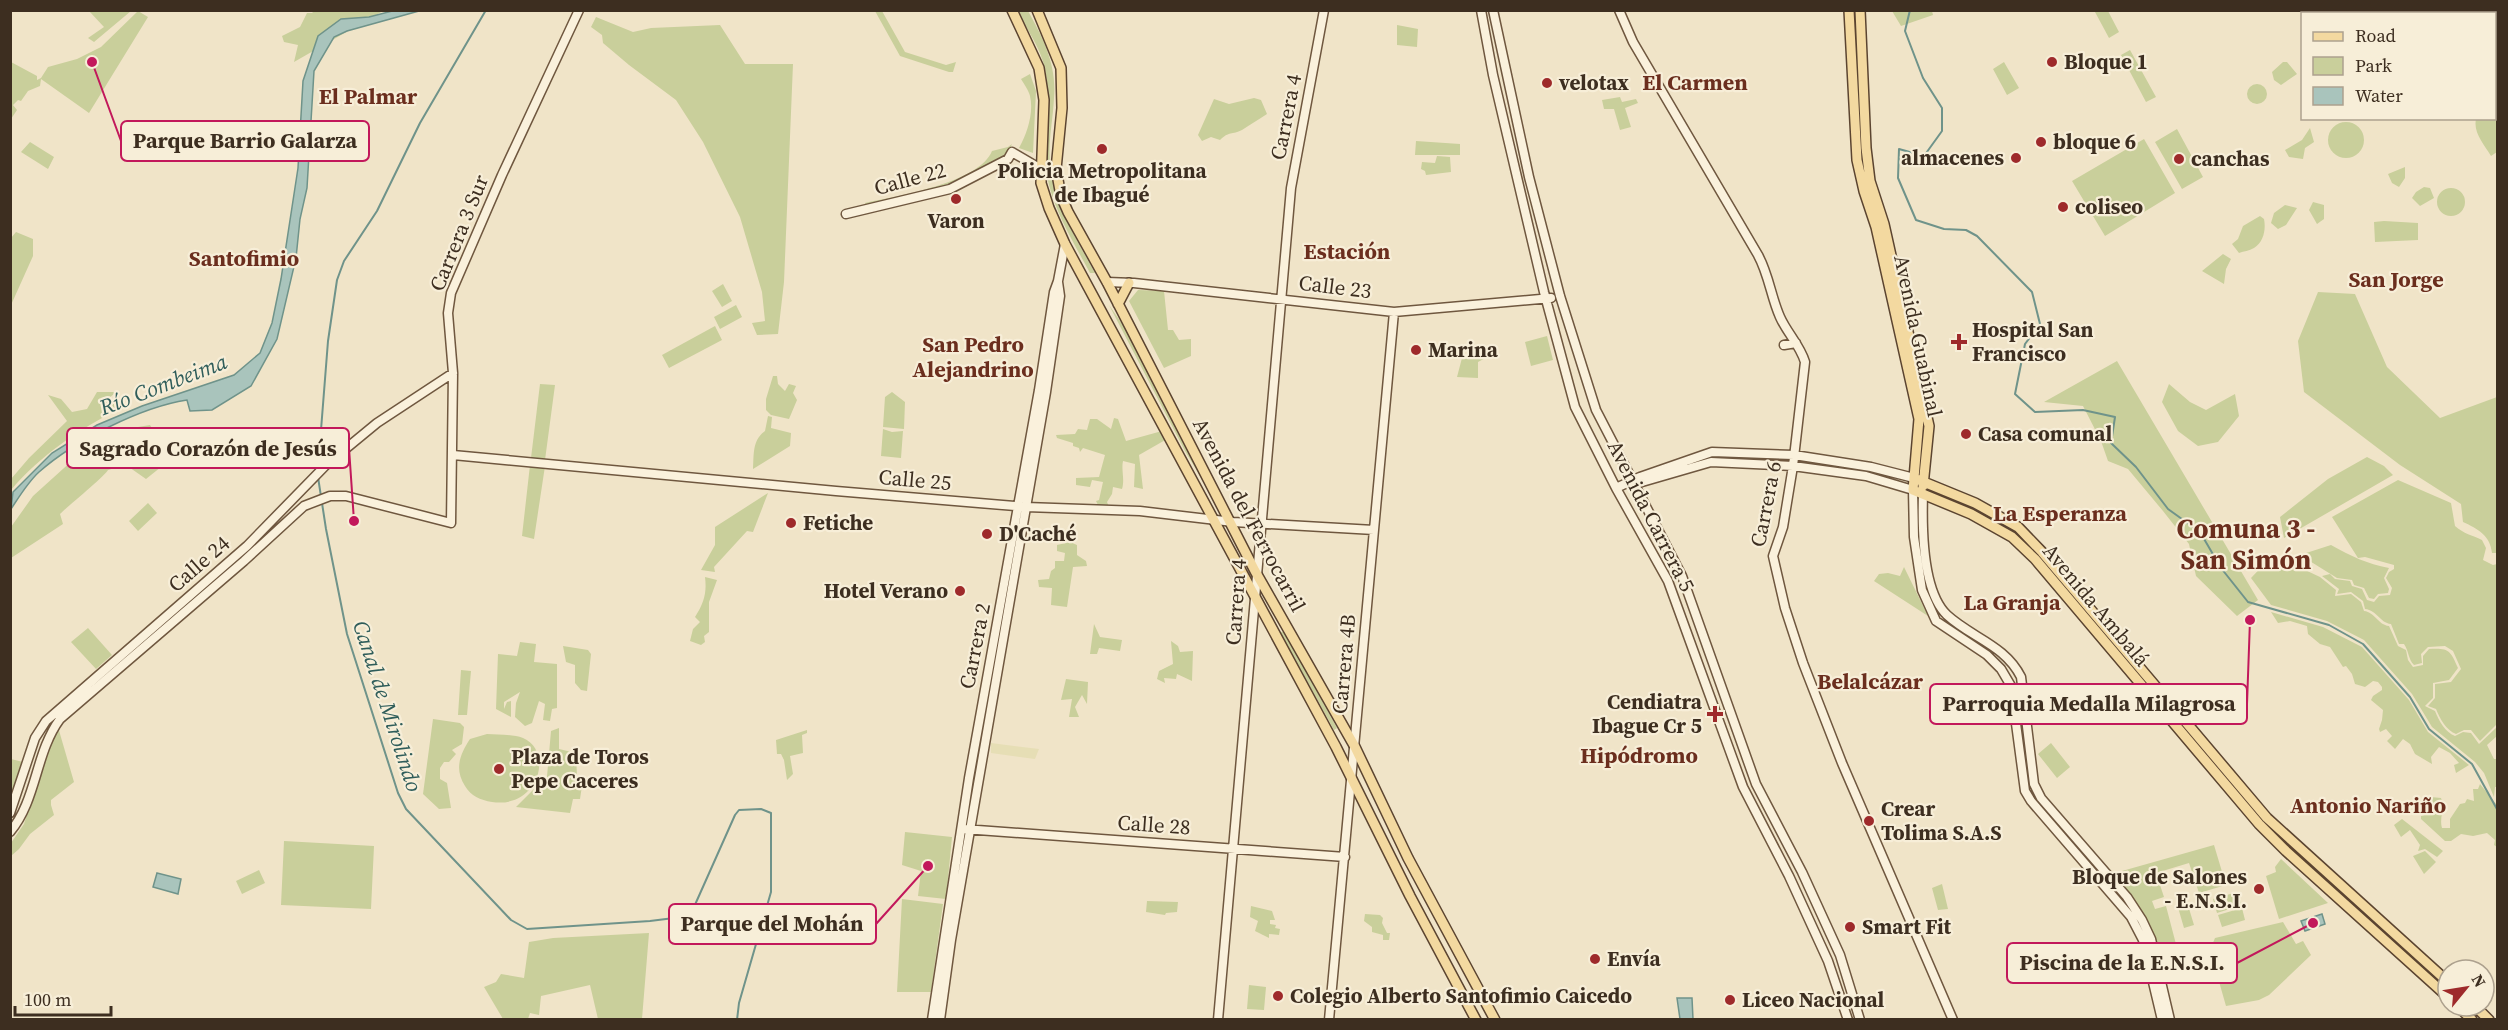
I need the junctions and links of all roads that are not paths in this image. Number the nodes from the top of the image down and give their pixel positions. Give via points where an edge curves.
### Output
1 (579, 10) edge
2 (1012, 10) edge
3 (1037, 10) edge
4 (1324, 10) edge
5 (1481, 10) edge
6 (1493, 10) edge
7 (1619, 10) edge
8 (1849, 10) edge
9 (1860, 10) edge
10 (1041, 169) junction
11 (850, 213) dead end
12 (1065, 244) junction
13 (1107, 282) junction
14 (1129, 283) junction
15 (1560, 296) junction
16 (1280, 299) junction
17 (1546, 299) junction
18 (1118, 304) junction
19 (1394, 312) junction
20 (1796, 343) junction
21 (1784, 345) dead end
22 (453, 373) junction
23 (453, 455) junction
24 (1794, 455) junction
25 (1793, 466) junction
26 (1914, 478) junction
27 (1632, 482) junction
28 (1924, 482) junction
29 (1616, 488) junction
30 (1913, 490) junction
31 (1923, 494) junction
32 (325, 497) joint
33 (1022, 506) junction
34 (1211, 518) junction
35 (1230, 521) junction
36 (1260, 524) junction
37 (1374, 530) junction
38 (1255, 571) junction
39 (1256, 599) junction
40 (1355, 747) junction
41 (1352, 782) junction
42 (10, 813) edge
43 (965, 830) junction
44 (10, 832) edge
45 (1233, 849) junction
46 (1345, 857) junction
47 (2436, 971) edge
48 (2436, 986) edge
49 (932, 1020) edge
50 (940, 1020) edge
51 (1218, 1020) edge
52 (1329, 1020) edge
53 (1476, 1020) edge
54 (1495, 1020) edge
55 (1848, 1020) edge
56 (1860, 1020) edge
57 (1953, 1020) edge
58 (2162, 1020) edge
59 (2170, 1020) edge

1 - 22 main road, Carrera 3 Sur via 451,293 448,313
2 - 10 main road via 1039,68 1044,100
3 - 13 main road, Avenida del Ferrocarril via 1061,68 1056,169 1061,196
4 - 16 main road, Carrera 4 via 1291,188
5 - 17 main road, Avenida Carrera 5
6 - 15 main road, Avenida Carrera 5
7 - 20 main road, Carrera 6 via 1633,42 1758,255 1785,330
8 - 26 main road, Avenida Guabinal via 1857,160 1919,419
9 - 28 main road, Avenida Guabinal via 1870,182 1884,224 1929,426
10 - 11 main road, Calle 22 via 1012,152 1008,159 950,189
10 - 12 main road via 1041,183
12 - 33 main road, Carrera 2 via 1054,292
12 - 34 main road
13 - 14 main road, Calle 23
13 - 18 main road, Avenida del Ferrocarril
14 - 16 main road, Calle 23
14 - 18 main road
15 - 17 main road, Calle 23
15 - 27 main road, Avenida Carrera 5 via 1596,410
16 - 19 main road, Calle 23
16 - 36 main road, Carrera 4
17 - 19 main road, Calle 23
17 - 29 main road, Avenida Carrera 5 via 1575,407
18 - 35 main road, Avenida del Ferrocarril
19 - 37 main road, Carrera 4B
20 - 21 main road
20 - 24 main road, Carrera 6 via 1805,362
22 - 23 main road, Carrera 3 Sur
22 - 42 main road, Calle 24 via 377,423 325,466 233,559 46,721 35,738
23 - 32 main road, Carrera 3 Sur via 451,523 346,496
23 - 33 main road, Calle 25
24 - 25 main road, Carrera 6
24 - 26 main road, Avenida Ambalá
24 - 27 main road, Avenida Ambalá via 1712,452
25 - 27 main road, Avenida Ambalá via 1711,462
25 - 30 main road, Avenida Ambalá via 1866,476
25 - 57 main road, Carrera 6 via 1783,527 1773,556 1785,608 1842,763
26 - 28 main road, Avenida Ambalá
26 - 30 main road, Avenida Guabinal
27 - 29 main road
27 - 56 main road, Avenida Carrera 5 via 1682,576 1756,784 1840,955
28 - 31 main road, Avenida Guabinal
28 - 47 main road, Avenida Ambalá via 1975,503 2018,527 2267,819
29 - 55 main road, Avenida Carrera 5 via 1668,581 1743,787 1828,961
30 - 31 main road, Avenida Ambalá
30 - 58 main road, Avenida Guabinal via 1916,558 1928,607 1936,621 1987,655 2011,686 2025,791 2131,917 2143,940
31 - 48 main road, Avenida Ambalá via 2012,537 2035,559 2259,824
31 - 59 main road, Avenida Guabinal via 1926,560 1939,605 2015,664 2021,676 2034,784 2041,798 2127,897 2142,920 2151,939
32 - 44 main road, Calle 24 via 308,503 60,719 49,734 19,822
33 - 34 main road, Calle 25 via 1140,510
33 - 43 main road, Carrera 2
34 - 35 main road, Calle 25
34 - 39 main road
35 - 36 main road, Calle 25
35 - 38 main road, Avenida del Ferrocarril
36 - 37 main road, Calle 25
36 - 38 main road, Carrera 4
37 - 40 main road, Carrera 4B
38 - 39 main road, Carrera 4
38 - 40 main road, Avenida del Ferrocarril
39 - 41 main road
39 - 45 main road, Carrera 4
40 - 41 main road, Carrera 4B
40 - 54 main road, Avenida del Ferrocarril via 1408,858
41 - 46 main road, Carrera 4B
41 - 53 main road
43 - 45 main road, Calle 28
43 - 49 main road, Carrera 2
43 - 50 main road, Carrera 2
45 - 46 main road, Calle 28
45 - 51 main road, Carrera 4
46 - 52 main road, Carrera 4B

